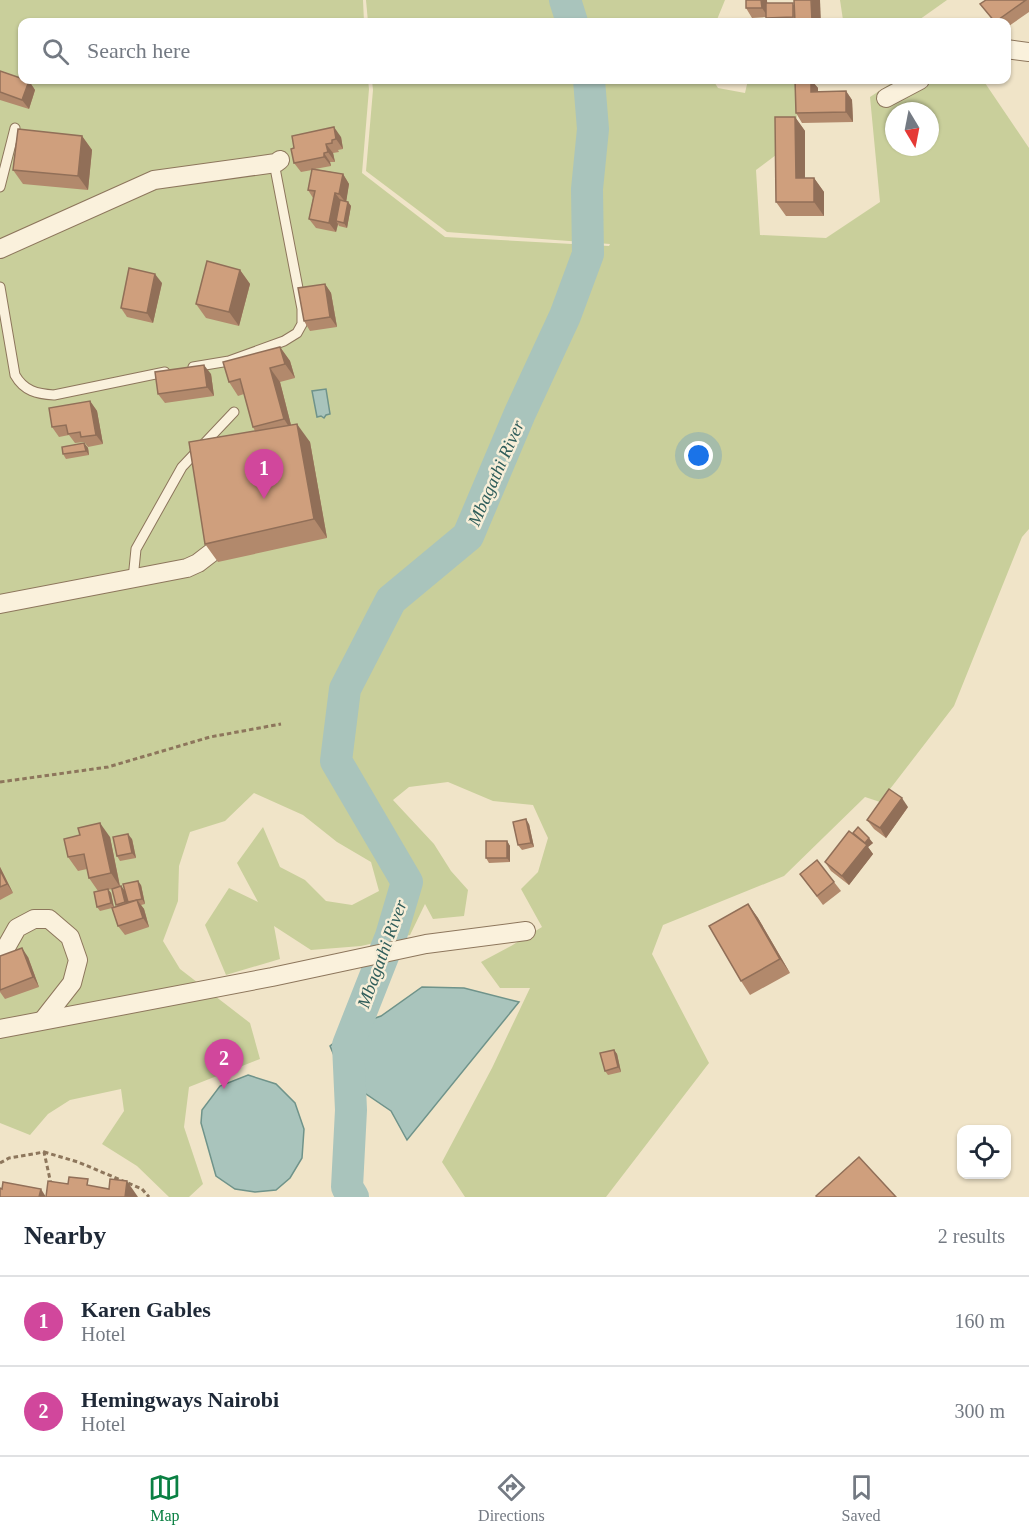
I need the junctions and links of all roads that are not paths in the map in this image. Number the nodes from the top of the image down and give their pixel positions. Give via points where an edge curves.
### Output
1 (1011, 50) edge
2 (1029, 52) edge
3 (912, 84) edge
4 (886, 98) dead end
5 (15, 128) dead end
6 (278, 162) joint
7 (0, 187) edge
8 (0, 249) edge
9 (0, 287) edge
10 (186, 369) edge
11 (175, 370) edge
12 (234, 412) dead end
13 (211, 553) edge
14 (133, 579) junction
15 (0, 604) edge
16 (526, 931) dead end
17 (0, 958) edge
18 (44, 1020) junction
19 (0, 1029) edge

1 - 2 street
3 - 4 street
5 - 7 lane
6 - 8 street via 154,180
6 - 10 lane via 274,168 302,324 297,333 284,341 229,361
9 - 11 lane via 15,375 27,389 54,395
12 - 14 lane via 182,467 136,549
13 - 14 street via 187,568
14 - 15 street
16 - 18 street via 426,944
17 - 18 street via 17,928 34,919 49,919 70,937 78,960 72,982
18 - 19 street

